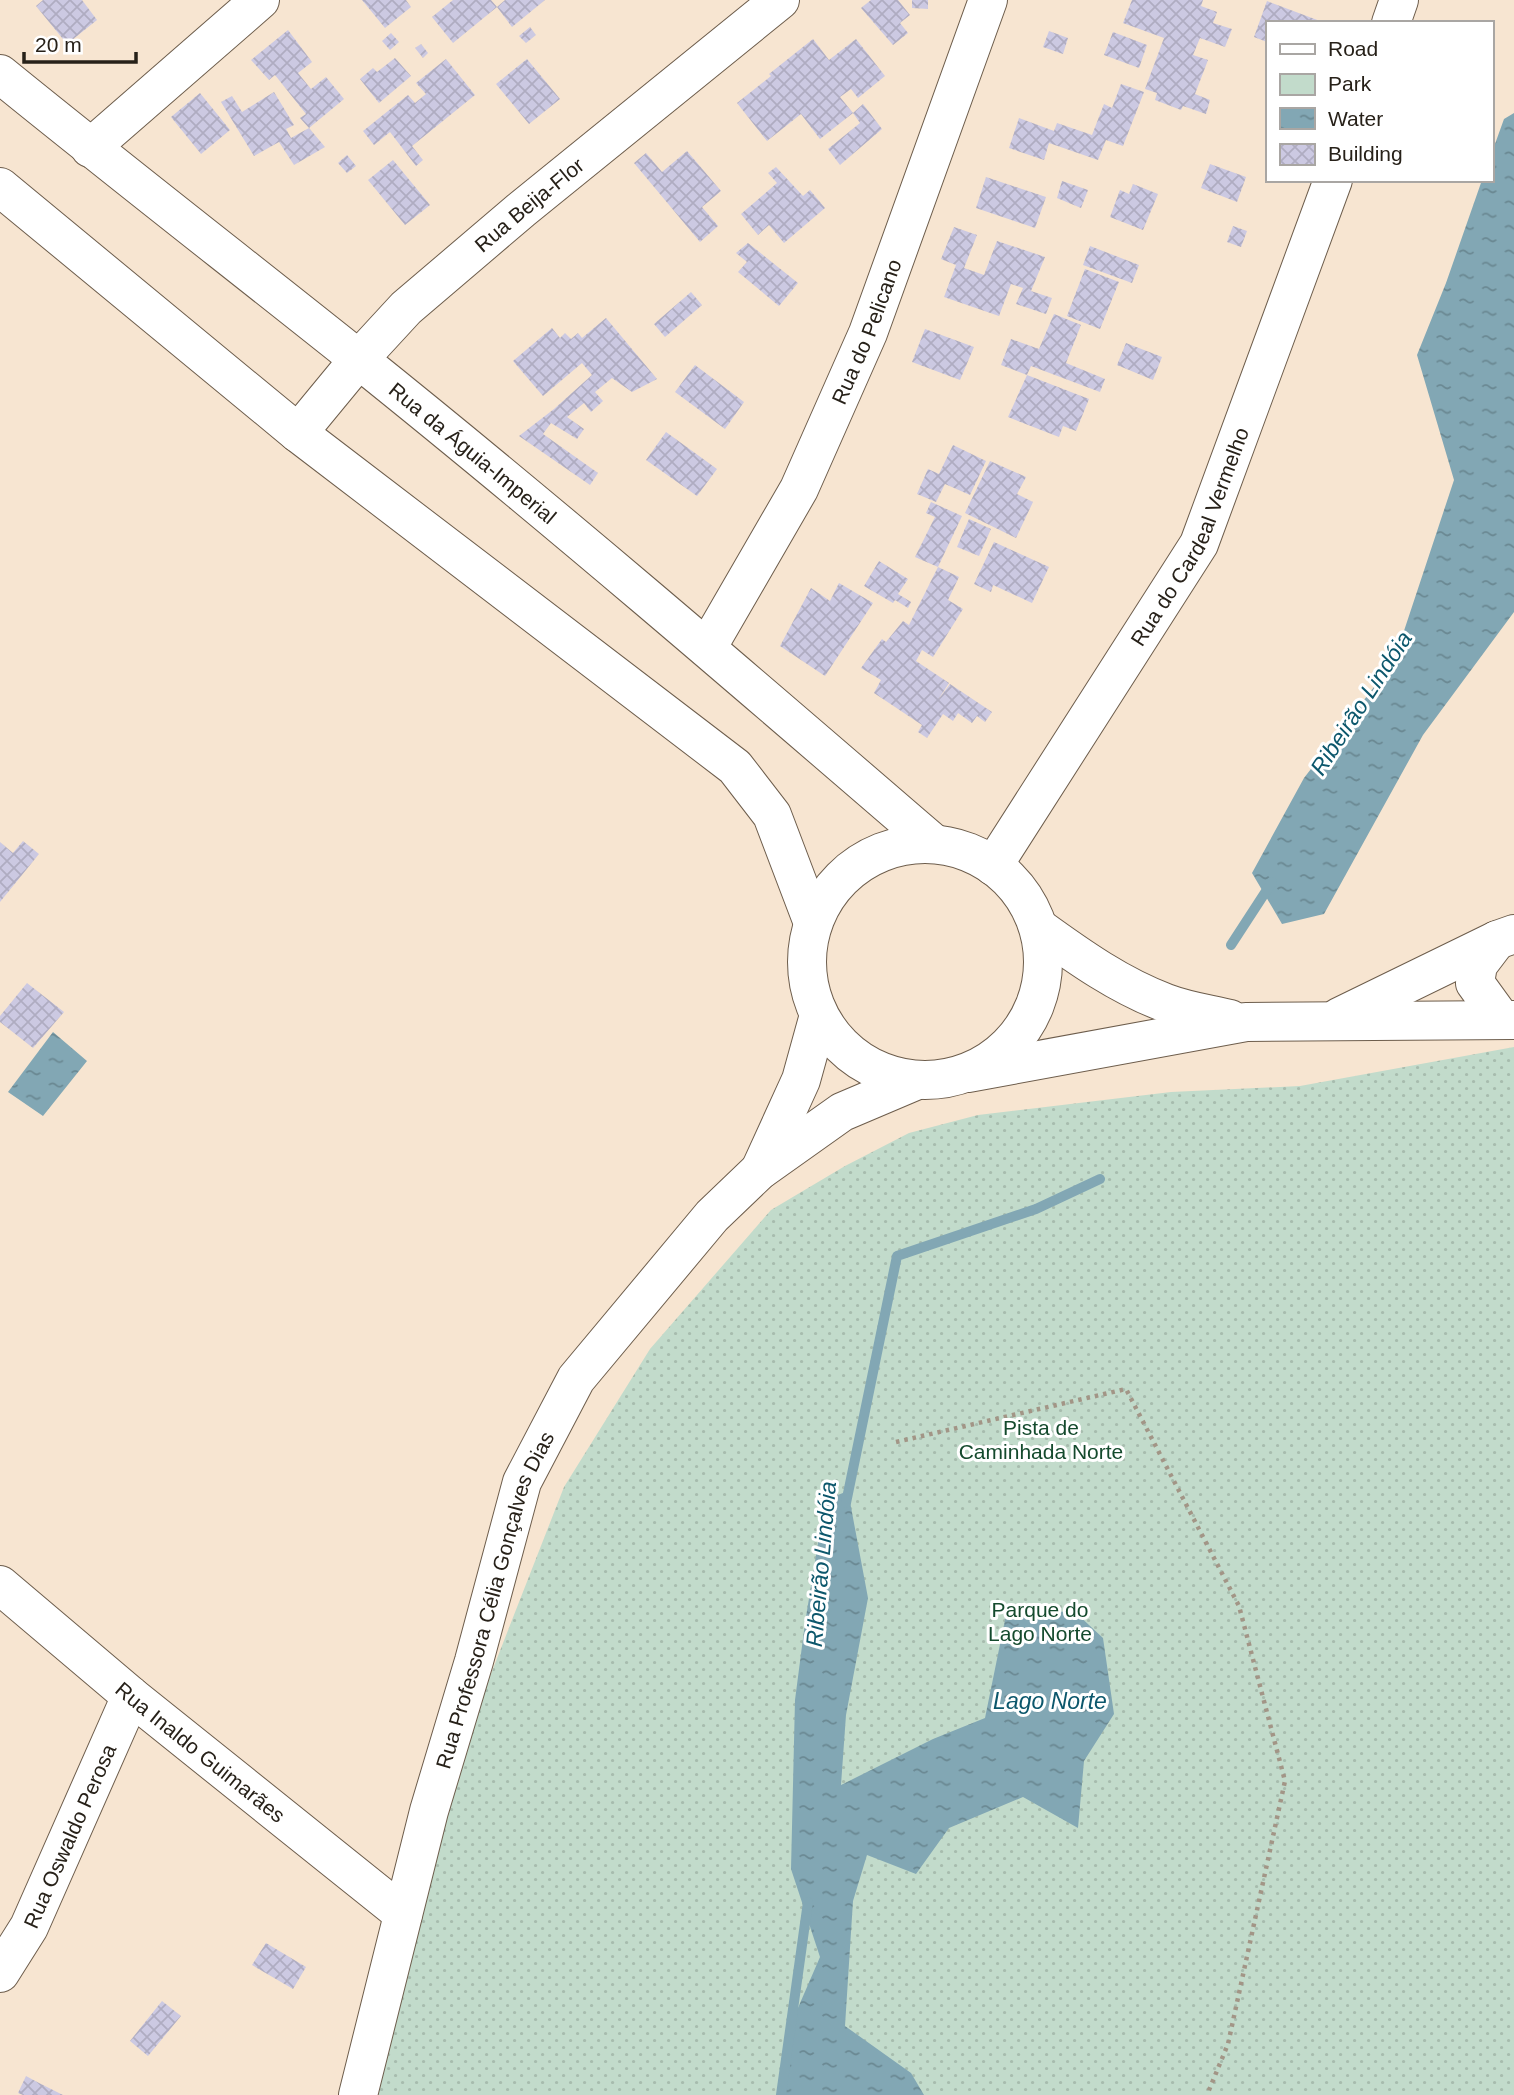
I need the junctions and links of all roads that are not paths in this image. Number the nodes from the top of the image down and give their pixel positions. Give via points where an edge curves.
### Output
1 (260, 0) edge
2 (780, 0) edge
3 (988, 0) edge
4 (1399, 0) edge
5 (1392, 21) edge
6 (0, 74) edge
7 (90, 148) junction
8 (1332, 182) edge
9 (0, 187) edge
10 (359, 359) junction
11 (298, 433) junction
12 (707, 648) junction
13 (933, 843) junction
14 (993, 866) junction
15 (813, 923) junction
16 (1039, 928) junction
17 (1505, 937) edge
18 (819, 1015) junction
19 (1507, 1019) edge
20 (1330, 1021) junction
21 (1246, 1023) junction
22 (968, 1073) junction
23 (915, 1080) junction
24 (759, 1171) junction
25 (0, 1585) edge
26 (131, 1696) junction
27 (403, 1913) junction
28 (0, 1973) edge
29 (358, 2095) edge

1 - 7 street
2 - 10 street, Rua Beija-Flor via 406,308
3 - 12 street, Rua do Pelicano via 868,332 799,489
4 - 5 street
6 - 7 street, Rua da Águia-Imperial
7 - 10 street, Rua da Águia-Imperial
8 - 14 street, Rua do Cardeal Vermelho via 1199,544
9 - 11 street
10 - 11 street, Rua Beija-Flor
10 - 12 street, Rua da Águia-Imperial
11 - 15 street via 735,767 772,815
12 - 13 street, Rua da Águia-Imperial
13 - 14 street via 971,852
13 - 15 street via 895,847 859,863 831,889
14 - 16 street via 1007,875 1032,909
15 - 18 street via 807,976
16 - 21 street via 1134,990
16 - 22 street via 1044,963 1039,998 1023,1030 998,1055
17 - 19 street via 1478,965 1475,983
17 - 20 street
18 - 23 street via 842,1048 876,1070
18 - 24 street via 801,1080
19 - 20 street
20 - 21 street
21 - 22 street
22 - 23 street via 942,1080
23 - 24 street via 842,1112
24 - 27 street, Rua Professora Célia Gonçalves Dias via 712,1216 576,1379 523,1482
25 - 26 street, Rua Inaldo Guimarães
26 - 27 street, Rua Inaldo Guimarães
26 - 28 street, Rua Oswaldo Perosa via 29,1927
27 - 29 street, Rua Professora Célia Gonçalves Dias

